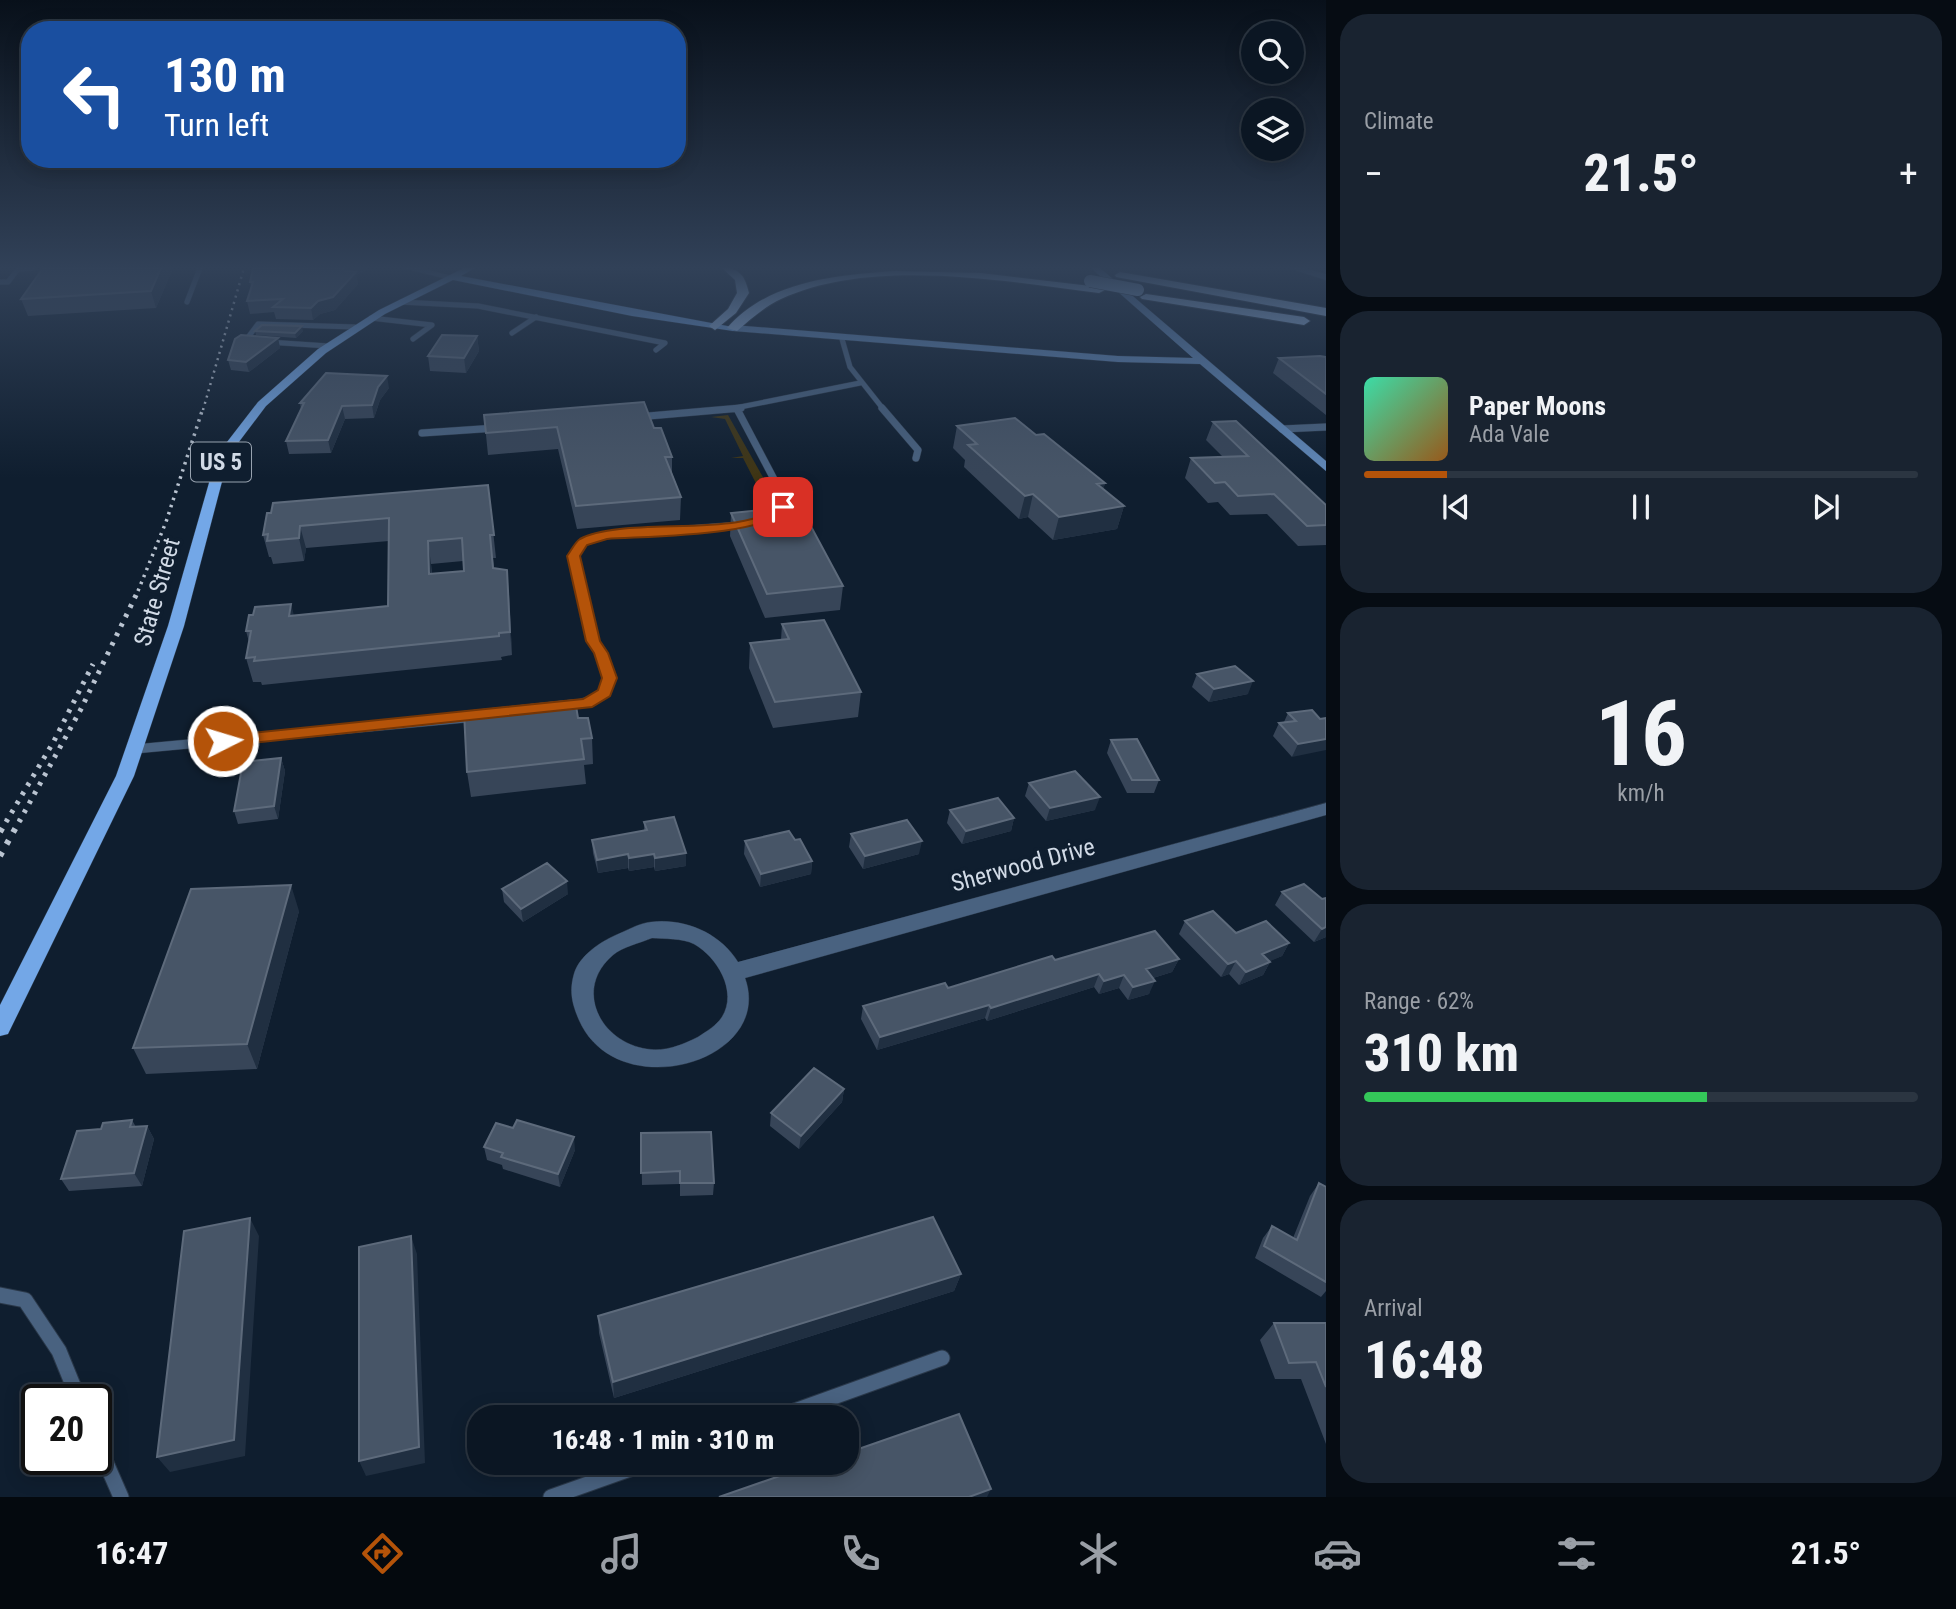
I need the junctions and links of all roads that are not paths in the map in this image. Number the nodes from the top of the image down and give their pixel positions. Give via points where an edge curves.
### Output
1 (248, 338) edge
2 (299, 338) edge
3 (311, 338) edge
4 (340, 338) edge
5 (639, 338) edge
6 (831, 338) edge
7 (1177, 338) edge
8 (842, 339) junction
9 (293, 344) junction
10 (303, 345) junction
11 (328, 346) junction
12 (656, 350) dead end
13 (1204, 361) junction
14 (860, 383) junction
15 (737, 409) junction
16 (632, 418) edge
17 (1326, 426) edge
18 (500, 427) edge
19 (1282, 429) junction
20 (422, 433) dead end
21 (916, 458) dead end
22 (1326, 467) edge
23 (766, 519) edge
24 (751, 524) edge
25 (555, 709) edge
26 (481, 716) edge
27 (135, 749) junction
28 (1326, 808) edge
29 (734, 972) junction
30 (0, 1027) edge
31 (0, 1294) edge
32 (942, 1358) dead end
33 (72, 1384) edge
34 (811, 1405) edge
35 (111, 1475) edge
36 (613, 1475) edge
37 (121, 1497) edge
38 (551, 1497) edge

1 - 9 lane
2 - 9 lane
3 - 10 lane
4 - 11 main road, State Street / US 5
5 - 12 lane via 665,343
6 - 8 main road
7 - 13 main road
8 - 13 main road
8 - 14 lane via 844,360
9 - 10 lane
10 - 11 lane
11 - 27 main road, State Street / US 5 via 267,399 223,455 176,626
13 - 19 main road
14 - 15 lane
14 - 21 lane via 910,436 918,450
15 - 16 lane
15 - 23 lane via 776,483 783,507
17 - 19 lane
18 - 20 lane
19 - 22 main road
24 - 25 lane via 617,534 583,543 574,556 593,641 606,666 609,685 596,699
26 - 27 lane
27 - 30 main road, State Street / US 5 via 107,815
28 - 29 street, Sherwood Drive
29 - 29 street via 720,953 688,935 650,930 625,936 603,949 588,967 580,988 582,1011 601,1038 632,1056 684,1056 725,1031 736,1012 739,991
31 - 33 lane via 25,1300 59,1351
32 - 34 lane
35 - 37 lane
36 - 38 lane

